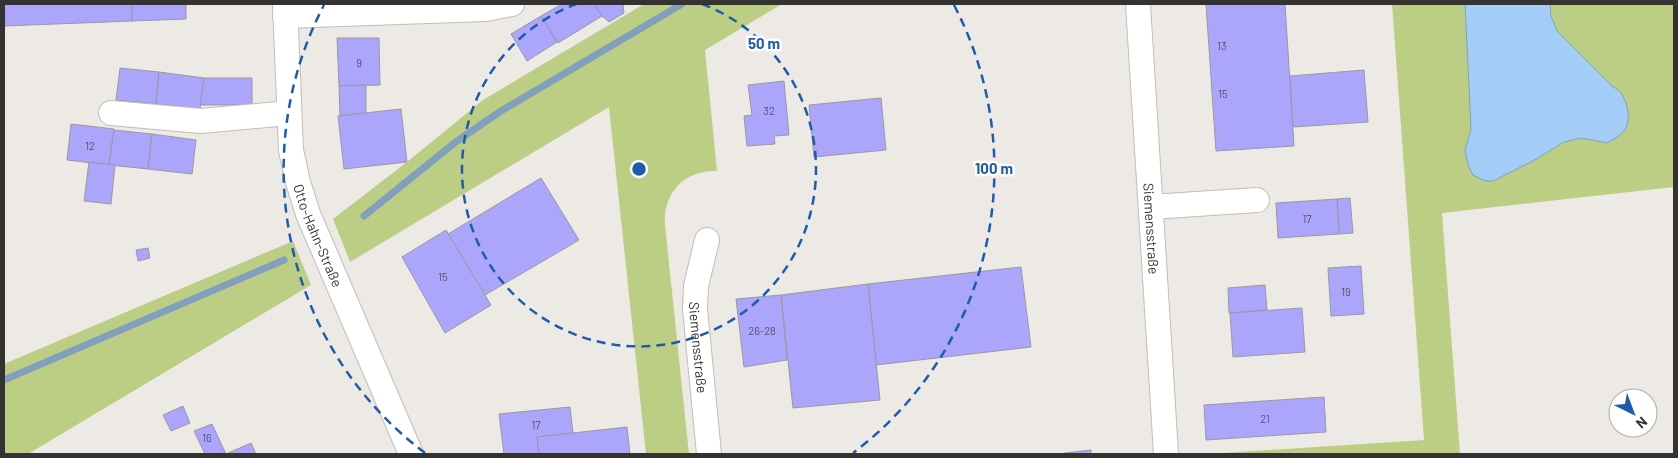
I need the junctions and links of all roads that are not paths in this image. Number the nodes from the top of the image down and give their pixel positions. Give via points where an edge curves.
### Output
1 (512, 4) edge
2 (1138, 4) edge
3 (285, 10) edge
4 (111, 113) dead end
5 (288, 113) junction
6 (1257, 200) dead end
7 (1151, 207) junction
8 (707, 240) dead end
9 (411, 454) edge
10 (709, 454) edge
11 (1166, 454) edge

1 - 3 street via 486,9
2 - 7 street, Siemensstraße
3 - 5 street, Otto-Hahn-Straße
4 - 5 street via 201,121
5 - 9 street, Otto-Hahn-Straße via 291,150 308,214
6 - 7 street
7 - 11 street, Siemensstraße
8 - 10 street, Siemensstraße via 696,286 695,309

